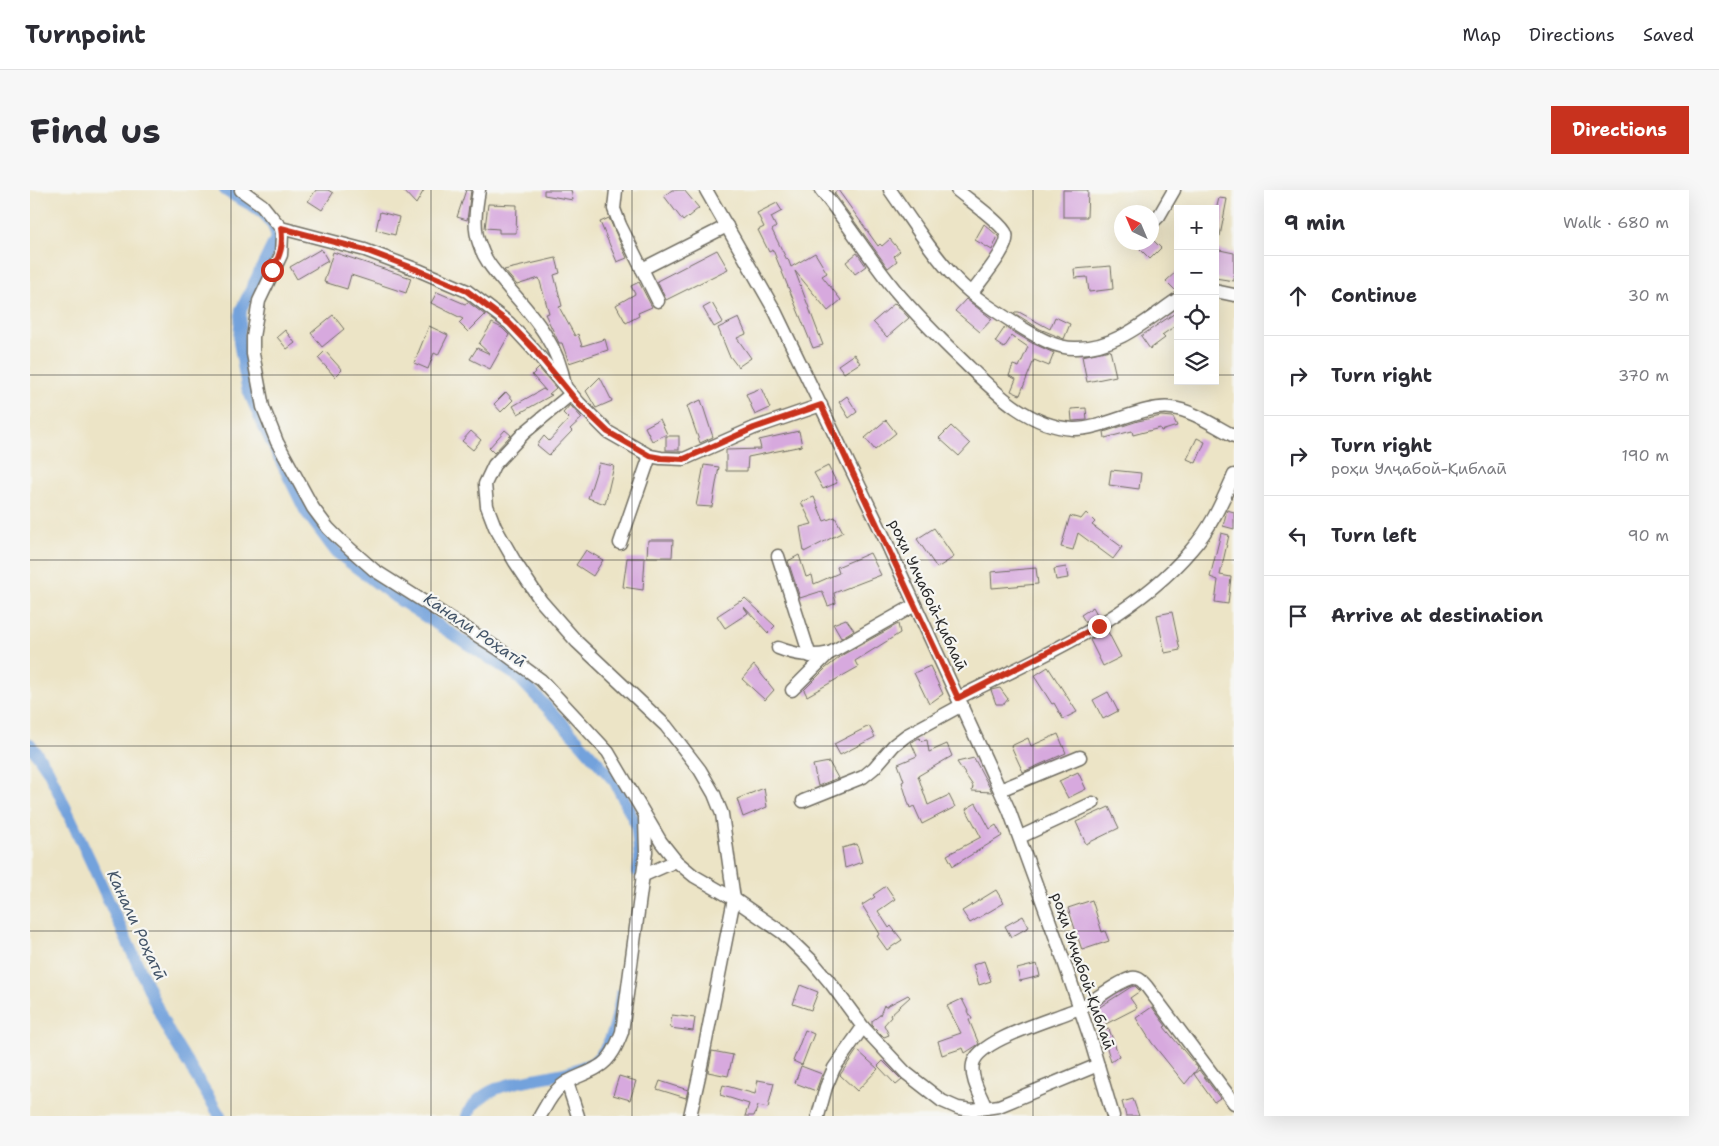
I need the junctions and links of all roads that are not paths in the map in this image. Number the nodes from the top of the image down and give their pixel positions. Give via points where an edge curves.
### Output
1 (241, 190) edge
2 (480, 190) edge
3 (616, 190) edge
4 (706, 190) edge
5 (821, 190) edge
6 (890, 190) edge
7 (957, 190) edge
8 (1174, 190) edge
9 (1159, 216) edge
10 (727, 226) junction
11 (281, 228) junction
12 (642, 269) junction
13 (1219, 292) edge
14 (972, 293) junction
15 (1234, 295) edge
16 (658, 301) dead end
17 (1174, 302) edge
18 (568, 390) junction
19 (821, 405) junction
20 (1234, 436) edge
21 (650, 456) junction
22 (1234, 475) edge
23 (620, 543) dead end
24 (778, 556) dead end
25 (915, 605) junction
26 (778, 648) dead end
27 (830, 652) junction
28 (810, 656) junction
29 (792, 690) dead end
30 (960, 702) junction
31 (1080, 757) dead end
32 (1000, 790) junction
33 (803, 802) dead end
34 (1093, 803) dead end
35 (645, 814) junction
36 (1020, 837) junction
37 (676, 861) junction
38 (642, 876) junction
39 (734, 899) junction
40 (1079, 1008) junction
41 (863, 1028) junction
42 (1098, 1065) junction
43 (567, 1082) junction
44 (1234, 1103) edge
45 (986, 1108) junction
46 (1002, 1111) edge
47 (540, 1116) edge
48 (578, 1116) edge
49 (690, 1116) edge
50 (818, 1116) edge
51 (1113, 1116) edge

1 - 11 street via 262,206
2 - 18 street via 476,226 478,242 487,263 545,332 557,354
3 - 12 street via 614,209
4 - 10 street, роҳи Улҷабой-Қиблаӣ
5 - 20 street via 921,321 1016,408 1046,423 1074,429 1171,407
6 - 14 street via 945,267
7 - 14 street via 1007,234 1001,252
8 - 9 street
10 - 12 street
10 - 19 street, роҳи Улҷабой-Қиблаӣ via 775,311
11 - 18 street via 365,250 467,291 509,323
11 - 35 street via 281,255 259,301 253,354 263,407 277,442 313,508 328,528 374,570 500,650 541,680 608,752
12 - 16 street
13 - 15 street
14 - 17 street via 1038,338 1077,348 1125,335
18 - 21 street via 608,432
18 - 39 street via 494,465 486,484 487,506 514,562 541,601 577,642 666,726 700,770 722,814
19 - 21 street via 754,428 684,459
19 - 25 street, роҳи Улҷабой-Қиблаӣ
21 - 23 street
22 - 30 street via 1219,509 1192,550 1145,593 1099,626
24 - 28 street
25 - 27 street
25 - 30 street, роҳи Улҷабой-Қиблаӣ
26 - 28 street
27 - 28 street
27 - 29 street
30 - 32 street, роҳи Улҷабой-Қиблаӣ
30 - 33 street via 894,745 863,777
31 - 32 street
32 - 36 street, роҳи Улҷабой-Қиблаӣ
34 - 36 street
35 - 37 street
35 - 38 street via 646,852
36 - 40 street, роҳи Улҷабой-Қиблаӣ
37 - 38 street
37 - 39 street via 694,876
38 - 43 street via 626,1016 618,1044 599,1067
39 - 41 street via 783,933 812,961
39 - 49 street
40 - 42 street, роҳи Улҷабой-Қиблаӣ
40 - 44 street via 1130,979 1140,979
40 - 45 street via 1000,1040 980,1053 973,1065 973,1073
41 - 45 street via 906,1072 942,1101 958,1108
41 - 50 street via 834,1068
42 - 46 street
42 - 51 street, роҳи Улҷабой-Қиблаӣ
43 - 47 street via 551,1098
43 - 48 street
45 - 46 street

